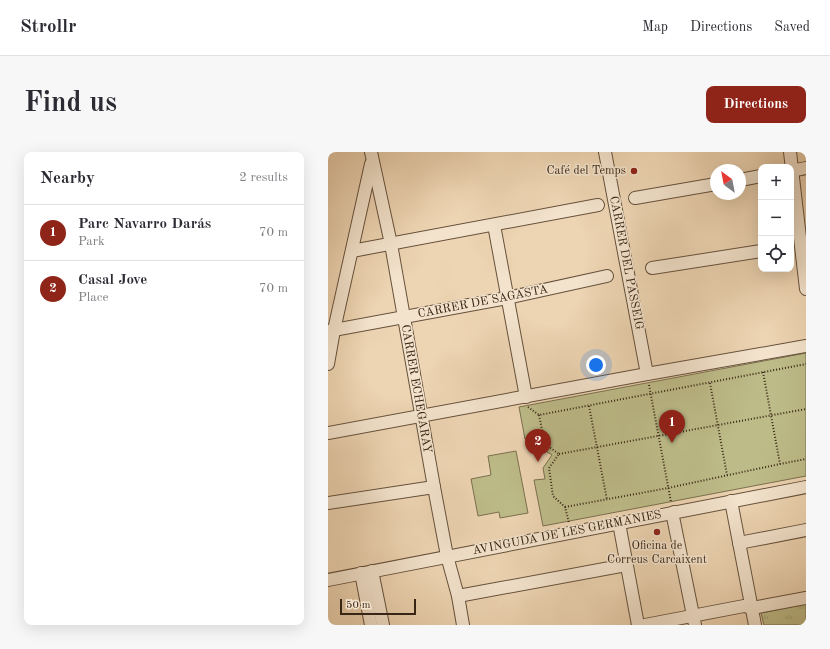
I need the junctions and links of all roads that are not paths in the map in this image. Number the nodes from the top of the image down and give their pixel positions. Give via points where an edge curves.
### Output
1 (605, 152) edge
2 (790, 152) edge
3 (371, 156) edge
4 (791, 164) edge
5 (806, 168) edge
6 (794, 171) edge
7 (758, 177) edge
8 (746, 179) edge
9 (710, 185) edge
10 (635, 198) dead end
11 (794, 200) edge
12 (598, 205) dead end
13 (494, 225) junction
14 (391, 244) junction
15 (796, 245) edge
16 (758, 250) edge
17 (352, 251) junction
18 (652, 268) dead end
19 (607, 276) dead end
20 (806, 289) edge
21 (507, 298) junction
22 (404, 317) junction
23 (331, 330) edge
24 (806, 346) edge
25 (328, 364) edge
26 (647, 374) junction
27 (526, 397) junction
28 (422, 416) junction
29 (328, 433) edge
30 (434, 487) junction
31 (806, 487) edge
32 (731, 501) junction
33 (328, 503) edge
34 (674, 512) junction
35 (619, 523) junction
36 (806, 530) edge
37 (739, 543) junction
38 (447, 556) junction
39 (626, 565) junction
40 (367, 572) junction
41 (328, 580) edge
42 (458, 596) junction
43 (806, 598) edge
44 (752, 608) junction
45 (694, 620) edge
46 (371, 625) edge
47 (383, 625) edge
48 (463, 625) edge
49 (638, 625) edge
50 (645, 625) edge
51 (755, 625) edge

1 - 26 street, CARRER DEL PASSEIG
2 - 4 street
3 - 14 street, CARRER ECHEGARAY
3 - 17 street
5 - 6 street
7 - 8 street
9 - 10 street
11 - 15 street
12 - 13 street
13 - 14 street
13 - 21 street
14 - 17 street
14 - 22 street, CARRER ECHEGARAY
15 - 20 street
16 - 18 street
17 - 23 street
19 - 21 street, CARRER DE SAGASTA
21 - 22 street, CARRER DE SAGASTA
21 - 27 street
22 - 23 street, CARRER DE SAGASTA
22 - 28 street, CARRER ECHEGARAY
23 - 25 street
24 - 26 street
26 - 27 street
27 - 28 street
28 - 29 street
28 - 30 street, CARRER ECHEGARAY
30 - 33 street
30 - 38 street, CARRER ECHEGARAY
31 - 32 street, AVINGUDA DE LES GERMANIES
32 - 34 street, AVINGUDA DE LES GERMANIES
32 - 37 street
34 - 35 street, AVINGUDA DE LES GERMANIES
34 - 45 street
35 - 38 street, AVINGUDA DE LES GERMANIES
35 - 39 street
36 - 37 street
37 - 44 street
38 - 40 street, AVINGUDA DE LES GERMANIES
38 - 42 street, CARRER ECHEGARAY
39 - 42 street
39 - 49 street
40 - 41 street, AVINGUDA DE LES GERMANIES
40 - 46 street
40 - 47 street
42 - 48 street, CARRER ECHEGARAY
43 - 44 street
44 - 45 street via 744,606
44 - 51 street
45 - 50 street

